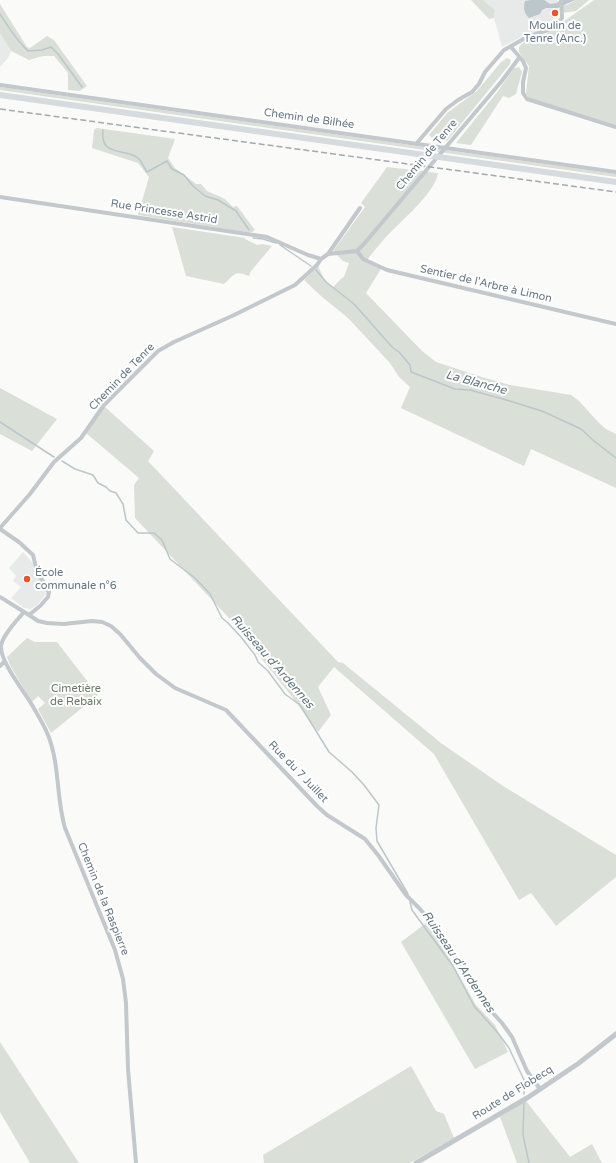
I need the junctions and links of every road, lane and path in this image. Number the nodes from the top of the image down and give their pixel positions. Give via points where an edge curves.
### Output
1 (561, 0) edge
2 (511, 47) junction
3 (519, 58) junction
4 (0, 85) edge
5 (0, 95) edge
6 (616, 127) edge
7 (416, 144) junction
8 (616, 172) edge
9 (616, 182) edge
10 (0, 197) edge
11 (360, 208) dead end
12 (357, 251) junction
13 (328, 254) junction
14 (321, 259) junction
15 (616, 324) edge
16 (0, 529) edge
17 (0, 597) edge
18 (24, 612) junction
19 (29, 615) junction
20 (1, 656) edge
21 (4, 662) junction
22 (0, 666) edge
23 (616, 1034) edge
24 (540, 1089) junction
25 (136, 1163) edge
26 (416, 1163) edge

1 - 2 street, Chemin de Tenre via 562,18 556,25
2 - 3 street
2 - 7 street, Chemin de Tenre via 504,50 472,92 446,109
3 - 6 street via 526,68 523,93 527,99
3 - 12 street, Chemin de Tenre
4 - 7 street, Chemin de Bilhée
5 - 9 highway
7 - 8 street, Chemin de Bilhée
10 - 14 street, Rue Princesse Astrid via 267,237 308,256
11 - 13 street, Chemin de Tenre
12 - 13 street, Chemin de Tenre
12 - 15 street, Sentier de l'Arbre à Limon via 364,259 388,270
13 - 14 street, Chemin de Tenre
14 - 16 street, Chemin de Tenre via 295,285 158,351 104,405 81,438 54,462
16 - 19 street via 33,555 49,592 48,597
17 - 18 street, Rue du 7 Juillet
18 - 19 street, Rue du 7 Juillet
18 - 20 street, Chemin de la Raspierre via 1,642
19 - 24 street, Rue du 7 Juillet via 38,621 56,624 92,621 111,626 156,674 175,688 226,710 317,806 366,839 406,895 449,945 469,983 512,1037 527,1071
20 - 21 street, Chemin de la Raspierre
21 - 22 street
21 - 25 street, Chemin de la Raspierre via 48,735 56,764 65,828 116,950 126,1004 128,1069
23 - 24 street, Route de Flobecq
24 - 26 street, Route de Flobecq

